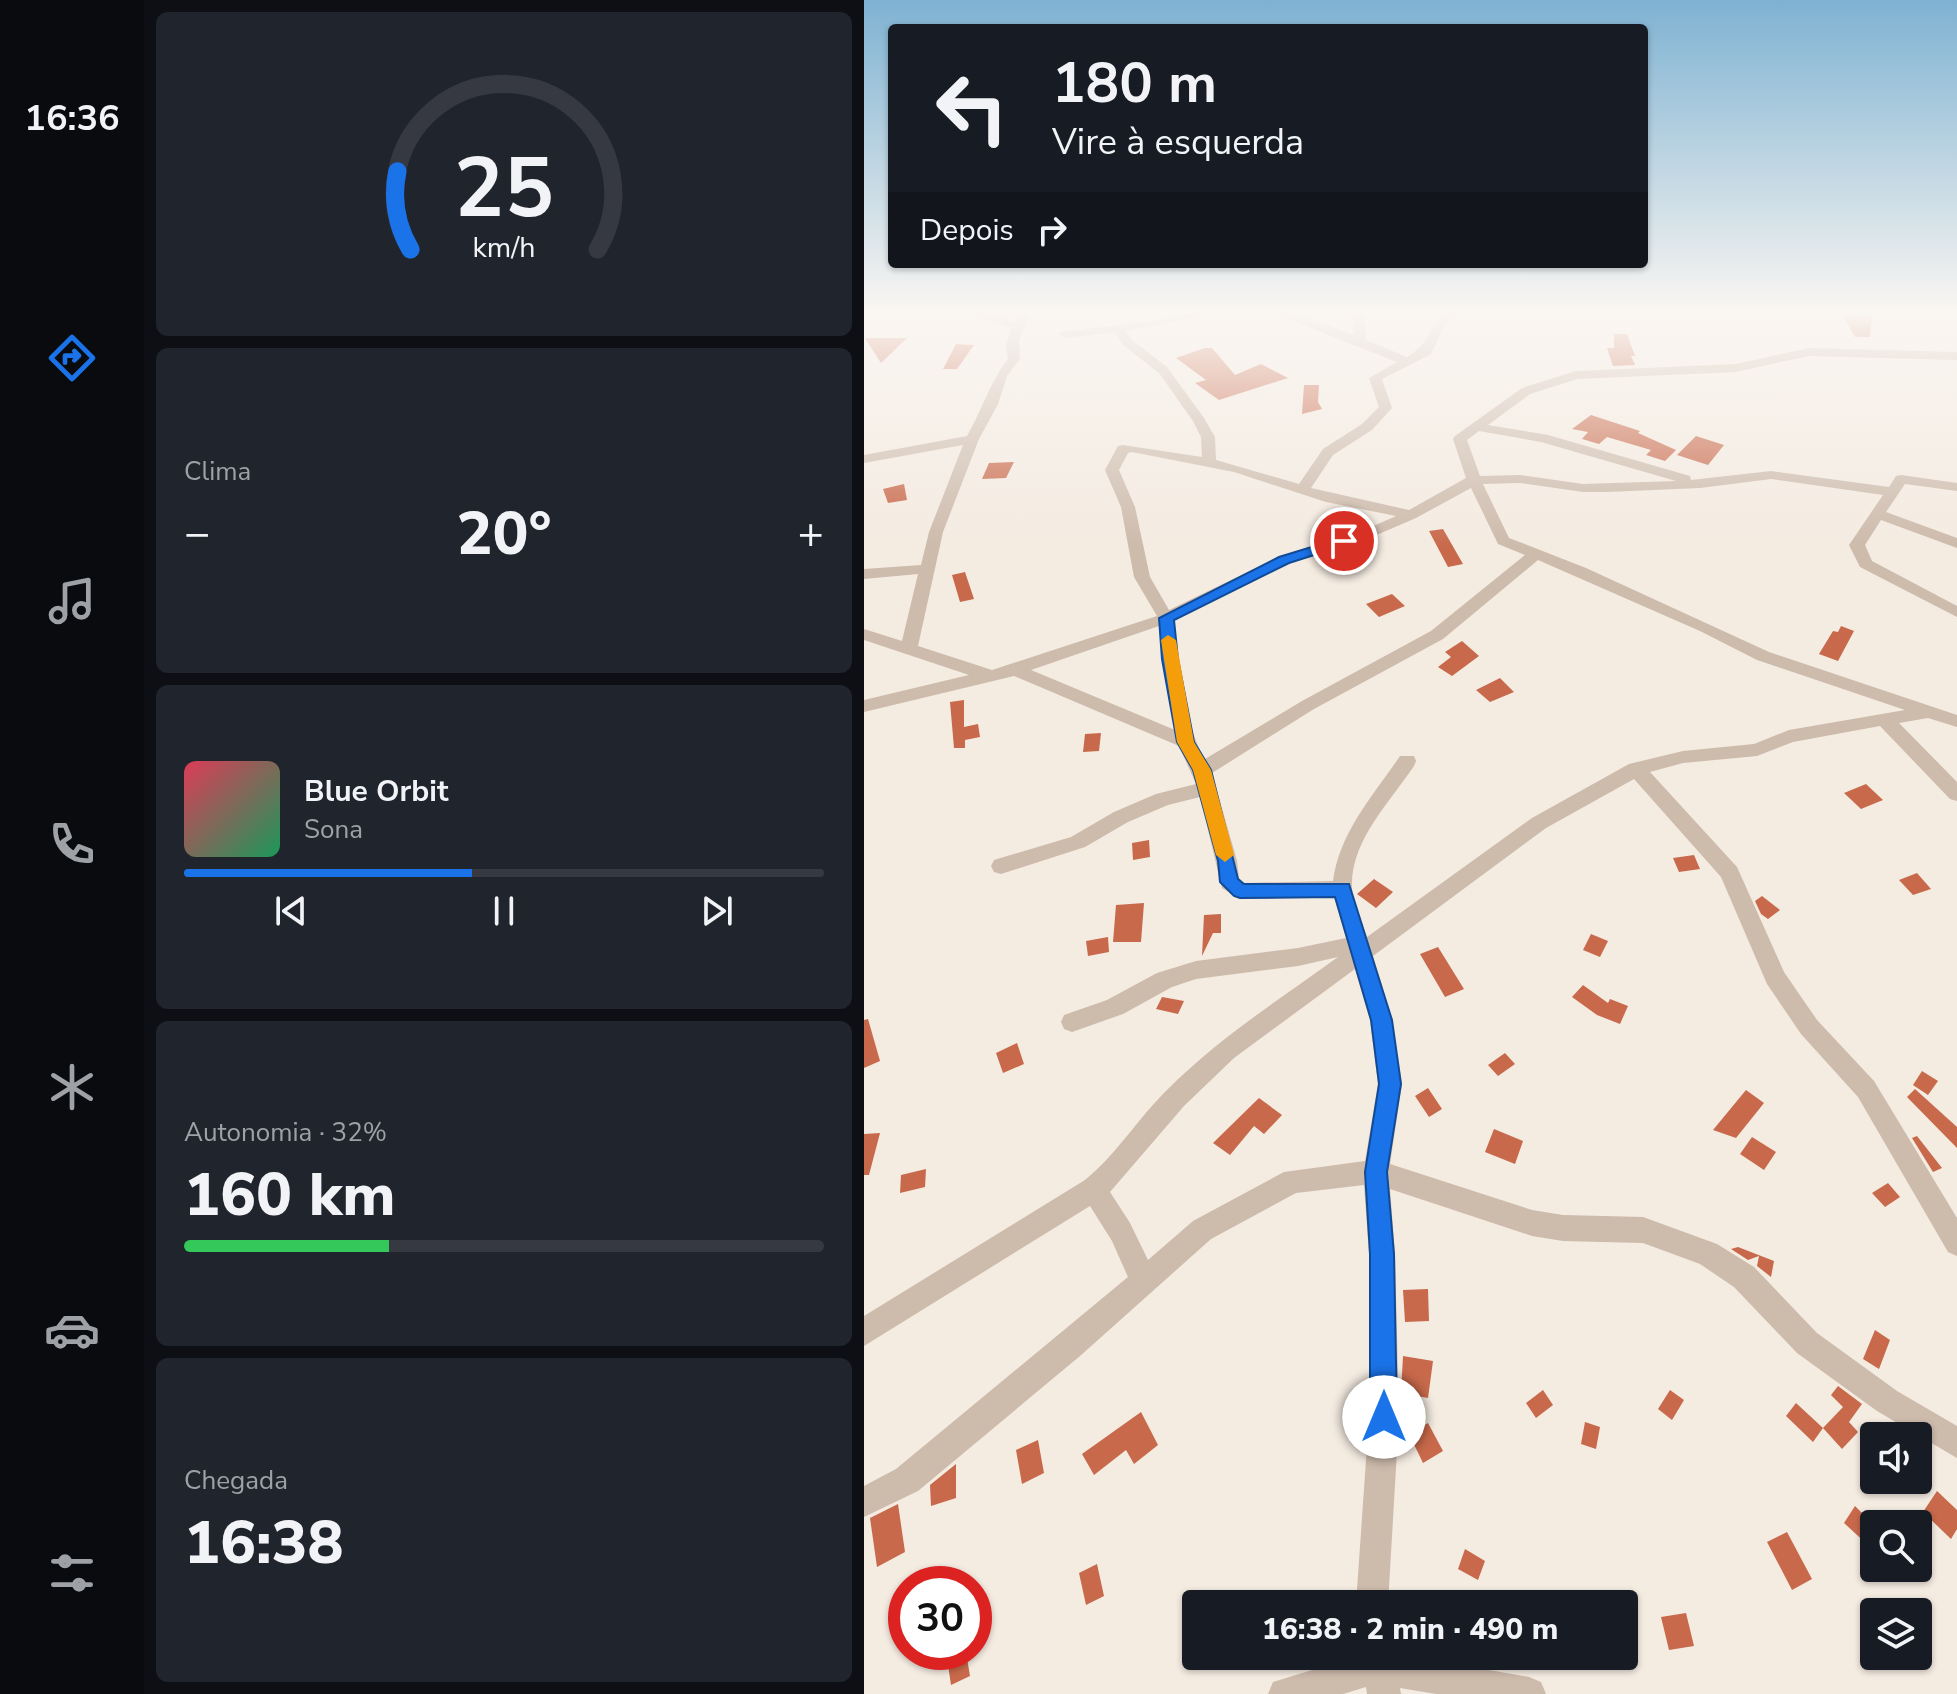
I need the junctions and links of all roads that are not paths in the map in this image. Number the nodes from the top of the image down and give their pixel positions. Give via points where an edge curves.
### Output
1 (997, 389) edge
2 (1176, 389) edge
3 (1379, 389) edge
4 (1532, 389) edge
5 (1479, 427) junction
6 (972, 439) junction
7 (864, 459) edge
8 (1209, 462) junction
9 (1474, 480) junction
10 (1700, 484) junction
11 (1957, 487) edge
12 (1302, 490) junction
13 (1893, 492) junction
14 (1879, 514) junction
15 (1411, 515) junction
16 (1957, 543) edge
17 (1534, 555) junction
18 (927, 569) junction
19 (864, 574) edge
20 (1957, 612) edge
21 (1166, 618) junction
22 (864, 634) edge
23 (909, 647) junction
24 (1015, 670) junction
25 (991, 676) junction
26 (864, 706) edge
27 (1927, 712) junction
28 (1884, 719) junction
29 (1957, 721) edge
30 (1186, 742) junction
31 (1407, 761) dead end
32 (1636, 769) junction
33 (1204, 779) junction
34 (1957, 794) edge
35 (1001, 866) dead end
36 (1342, 889) junction
37 (1359, 948) junction
38 (1072, 1022) dead end
39 (1376, 1172) junction
40 (1094, 1189) junction
41 (1957, 1243) edge
42 (1143, 1280) junction
43 (864, 1332) edge
44 (1957, 1443) edge
45 (864, 1502) edge
46 (1373, 1590) edge
47 (1379, 1672) edge
48 (1285, 1694) edge
49 (1529, 1694) edge

1 - 6 street
2 - 8 street via 1208,437
3 - 12 street via 1386,408 1328,452
4 - 5 street
5 - 9 street via 1460,439
5 - 10 street via 1543,438
6 - 7 street
6 - 18 street
8 - 12 street
8 - 21 street via 1127,448 1112,470 1128,507 1142,577
9 - 10 street via 1520,479 1583,488
9 - 15 street
9 - 17 street via 1503,541
10 - 13 street via 1771,475
11 - 13 street via 1901,479
12 - 15 street
13 - 14 street
14 - 16 street
14 - 20 street via 1857,545 1865,564
15 - 21 street via 1284,560
17 - 27 street via 1581,571 1763,656
17 - 33 street via 1437,635 1308,705
18 - 19 street
18 - 23 street
21 - 24 street
21 - 30 street
22 - 23 street
23 - 25 street
24 - 25 street
24 - 30 street
25 - 26 street
27 - 28 street
27 - 29 street
28 - 32 street via 1789,736 1757,750 1683,757
28 - 34 street
30 - 33 street
31 - 36 street via 1352,838
32 - 37 street via 1539,823 1469,877
32 - 41 street via 1730,873 1775,977 1809,1027 1866,1089
33 - 35 street via 1078,842
33 - 36 street via 1233,888
36 - 37 street
37 - 38 street via 1196,970
37 - 39 street via 1381,1020 1390,1084
37 - 40 street via 1226,1051 1175,1098
39 - 42 street via 1293,1181 1202,1230
39 - 44 street via 1532,1223 1643,1230 1708,1253 1744,1277 1807,1343
39 - 46 street via 1384,1417
40 - 42 street
40 - 43 street
42 - 45 street via 907,1480
47 - 48 street
47 - 49 street

